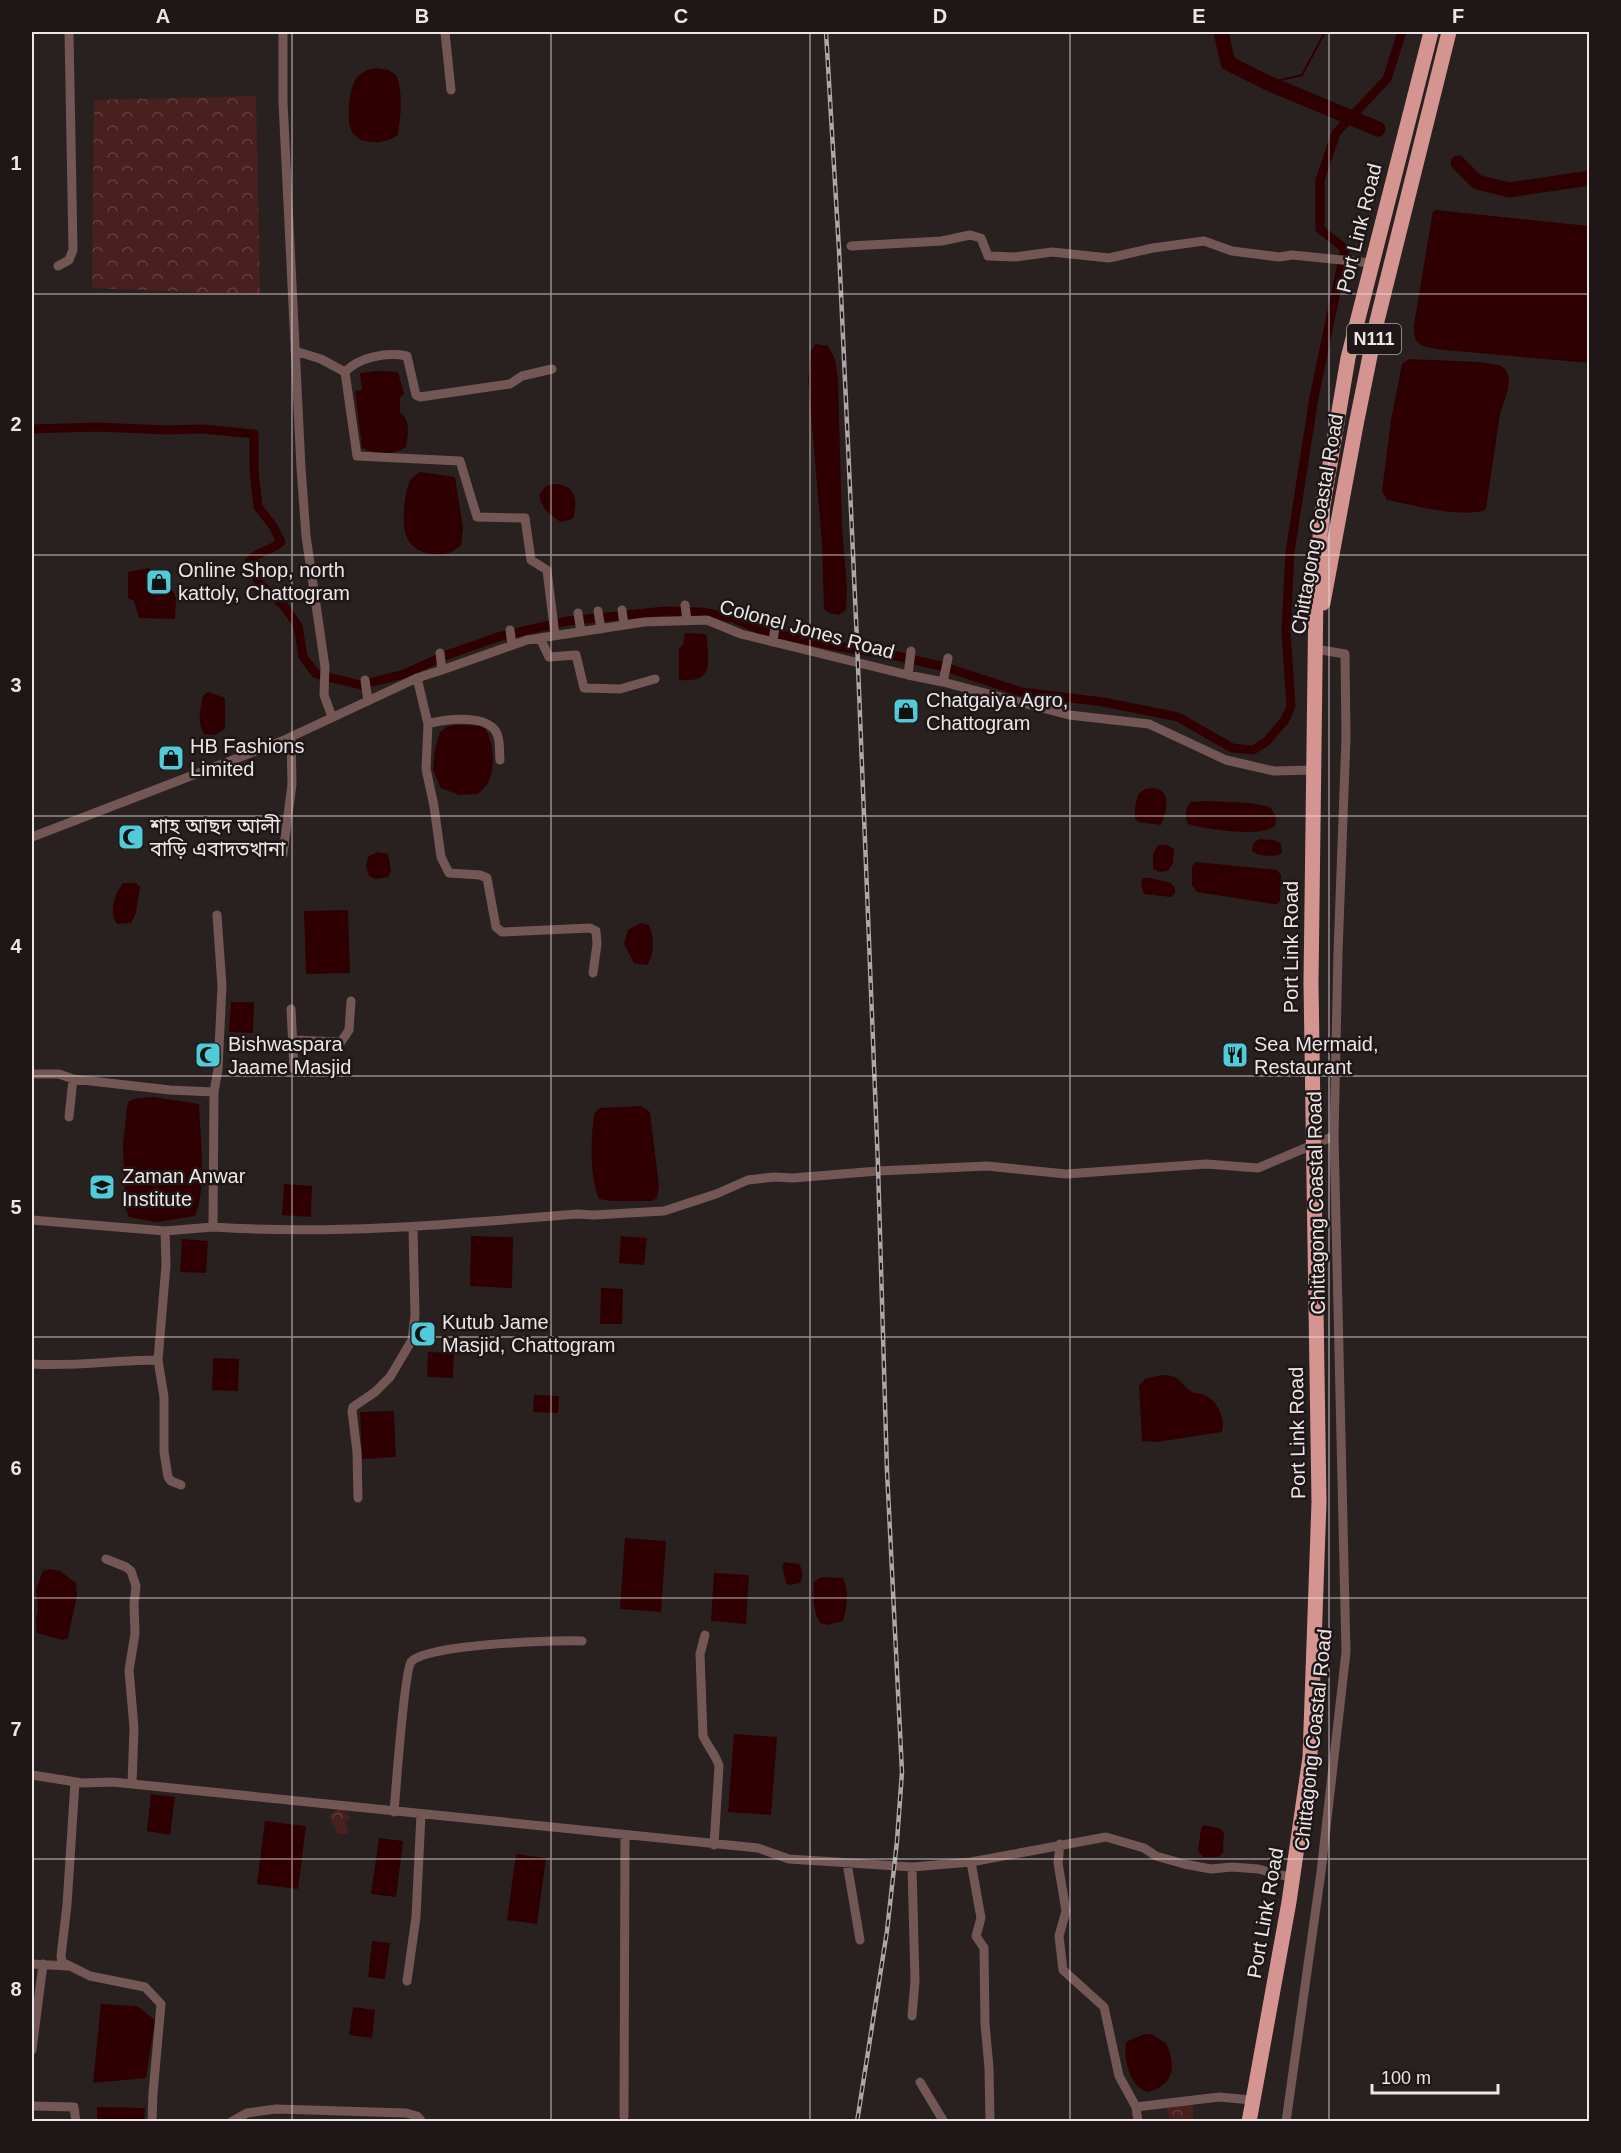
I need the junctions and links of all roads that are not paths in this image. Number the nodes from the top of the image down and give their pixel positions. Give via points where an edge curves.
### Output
1 (69, 32) edge
2 (283, 32) edge
3 (445, 32) edge
4 (1431, 32) edge
5 (1449, 32) edge
6 (451, 90) dead end
7 (851, 246) dead end
8 (1372, 263) junction
9 (58, 266) dead end
10 (295, 351) junction
11 (552, 369) dead end
12 (345, 372) junction
13 (685, 605) dead end
14 (622, 610) dead end
15 (598, 611) dead end
16 (578, 613) dead end
17 (687, 620) junction
18 (624, 624) junction
19 (600, 627) junction
20 (775, 627) dead end
21 (581, 629) junction
22 (510, 630) dead end
23 (555, 634) junction
24 (540, 638) junction
25 (773, 641) junction
26 (512, 645) junction
27 (1315, 649) junction
28 (911, 651) dead end
29 (440, 653) dead end
30 (948, 658) dead end
31 (442, 668) junction
32 (909, 670) junction
33 (417, 678) junction
34 (943, 679) junction
35 (365, 680) dead end
36 (655, 680) dead end
37 (367, 698) junction
38 (332, 717) junction
39 (428, 724) junction
40 (291, 737) junction
41 (500, 760) dead end
42 (1313, 771) junction
43 (32, 837) edge
44 (283, 854) dead end
45 (217, 915) dead end
46 (593, 973) dead end
47 (351, 1001) dead end
48 (291, 1009) dead end
49 (293, 1040) junction
50 (294, 1069) dead end
51 (32, 1074) edge
52 (73, 1079) junction
53 (214, 1092) junction
54 (69, 1117) dead end
55 (1334, 1136) junction
56 (1314, 1144) junction
57 (32, 1220) edge
58 (213, 1227) junction
59 (413, 1228) junction
60 (165, 1232) junction
61 (158, 1360) junction
62 (32, 1364) edge
63 (181, 1485) dead end
64 (358, 1498) dead end
65 (106, 1559) dead end
66 (705, 1635) dead end
67 (582, 1641) dead end
68 (32, 1775) edge
69 (75, 1782) junction
70 (132, 1784) junction
71 (394, 1812) junction
72 (421, 1814) junction
73 (625, 1836) junction
74 (1060, 1844) junction
75 (714, 1845) junction
76 (971, 1862) junction
77 (847, 1863) junction
78 (912, 1867) junction
79 (1293, 1878) junction
80 (860, 1940) dead end
81 (32, 1964) edge
82 (43, 1964) junction
83 (69, 1966) junction
84 (407, 1982) dead end
85 (912, 2016) dead end
86 (32, 2050) edge
87 (920, 2082) dead end
88 (1252, 2100) junction
89 (32, 2106) edge
90 (1136, 2107) junction
91 (624, 2116) dead end
92 (76, 2121) edge
93 (152, 2121) edge
94 (231, 2121) edge
95 (422, 2121) edge
96 (944, 2121) edge
97 (990, 2121) edge
98 (1138, 2121) edge
99 (1249, 2121) edge
100 (1286, 2121) edge

1 - 9 street via 73,250 69,260
2 - 10 street
3 - 6 street
4 - 8 highway, Port Link Road / N111
5 - 27 highway, Chittagong Coastal Road / N111 via 1375,333
7 - 8 street via 942,241 970,235 981,238 988,256 1052,252 1109,258 1204,241 1232,251
8 - 27 highway, Port Link Road / N111 via 1348,358 1322,511
10 - 12 street
10 - 38 street via 306,536 325,667 324,695
11 - 12 street via 522,376 510,384 420,397 406,356 393,353 353,363
12 - 23 street via 357,456 460,461 477,517 525,518 531,560 547,570
13 - 17 street
14 - 18 street
15 - 19 street
16 - 21 street
17 - 18 street, Colonel Jones Road
17 - 25 street, Colonel Jones Road via 707,620 741,634
18 - 19 street, Colonel Jones Road
19 - 21 street, Colonel Jones Road
20 - 25 street
21 - 23 street, Colonel Jones Road
22 - 26 street
23 - 24 street, Colonel Jones Road
24 - 26 street, Colonel Jones Road
24 - 36 street via 549,657 576,655 584,688 620,689
25 - 32 street, Colonel Jones Road
26 - 31 street, Colonel Jones Road
27 - 42 highway, Port Link Road / N111
27 - 55 street, Chittagong Coastal Road via 1344,654 1346,738
28 - 32 street
29 - 31 street
30 - 34 street
31 - 33 street, Colonel Jones Road
32 - 34 street, Colonel Jones Road
33 - 37 street, Colonel Jones Road
33 - 39 street
34 - 42 street, Colonel Jones Road via 1069,715 1149,724 1226,760 1274,771
35 - 37 street
37 - 38 street, Colonel Jones Road
38 - 40 street, Colonel Jones Road
39 - 41 street via 463,719 483,722 494,728
39 - 46 street via 426,770 445,868 449,873 488,878 496,927 502,932 590,928 596,931
40 - 43 street, Colonel Jones Road
40 - 44 street via 292,784
42 - 56 highway, Port Link Road / N111
45 - 53 street via 222,986
47 - 49 street via 349,1030 341,1042
48 - 49 street
49 - 50 street
51 - 52 street via 59,1074
52 - 53 street
52 - 54 street
53 - 58 street
55 - 56 street
55 - 100 street, Chittagong Coastal Road via 1346,1652
56 - 59 street via 1258,1168 1206,1164 1066,1174 987,1166 774,1177 748,1180 664,1211
56 - 79 highway, Port Link Road / N111 via 1319,1502 1310,1757
57 - 60 street
58 - 59 street
58 - 60 street
59 - 64 street via 412,1340 390,1377 352,1411
60 - 61 street
61 - 62 street
61 - 63 street via 164,1396 167,1474 171,1481
65 - 70 street via 126,1567 136,1586 129,1670 134,1728
66 - 75 street via 700,1654 703,1736 719,1766
67 - 71 street via 453,1649 413,1660 409,1665
68 - 69 street
69 - 70 street
69 - 83 street via 61,1956
70 - 71 street
71 - 72 street
72 - 73 street
72 - 84 street via 416,1917
73 - 75 street
73 - 91 street
74 - 76 street
74 - 79 street via 1106,1837 1184,1864 1210,1869 1258,1869
74 - 90 street via 1058,1863 1066,1911 1059,1936 1063,1970 1104,2007 1119,2076
75 - 77 street via 758,1848 789,1859
76 - 78 street
76 - 97 street via 981,1918 976,1936 984,1948
77 - 78 street
77 - 80 street
78 - 85 street
79 - 88 highway, Port Link Road / N111
81 - 82 street
82 - 83 street
82 - 86 street
83 - 93 street via 90,1976 145,1987 161,2004
87 - 96 street
88 - 90 street via 1219,2097
88 - 99 highway, Port Link Road / N111
89 - 92 street via 74,2107
90 - 98 street
94 - 95 street via 247,2113 276,2109 406,2113

